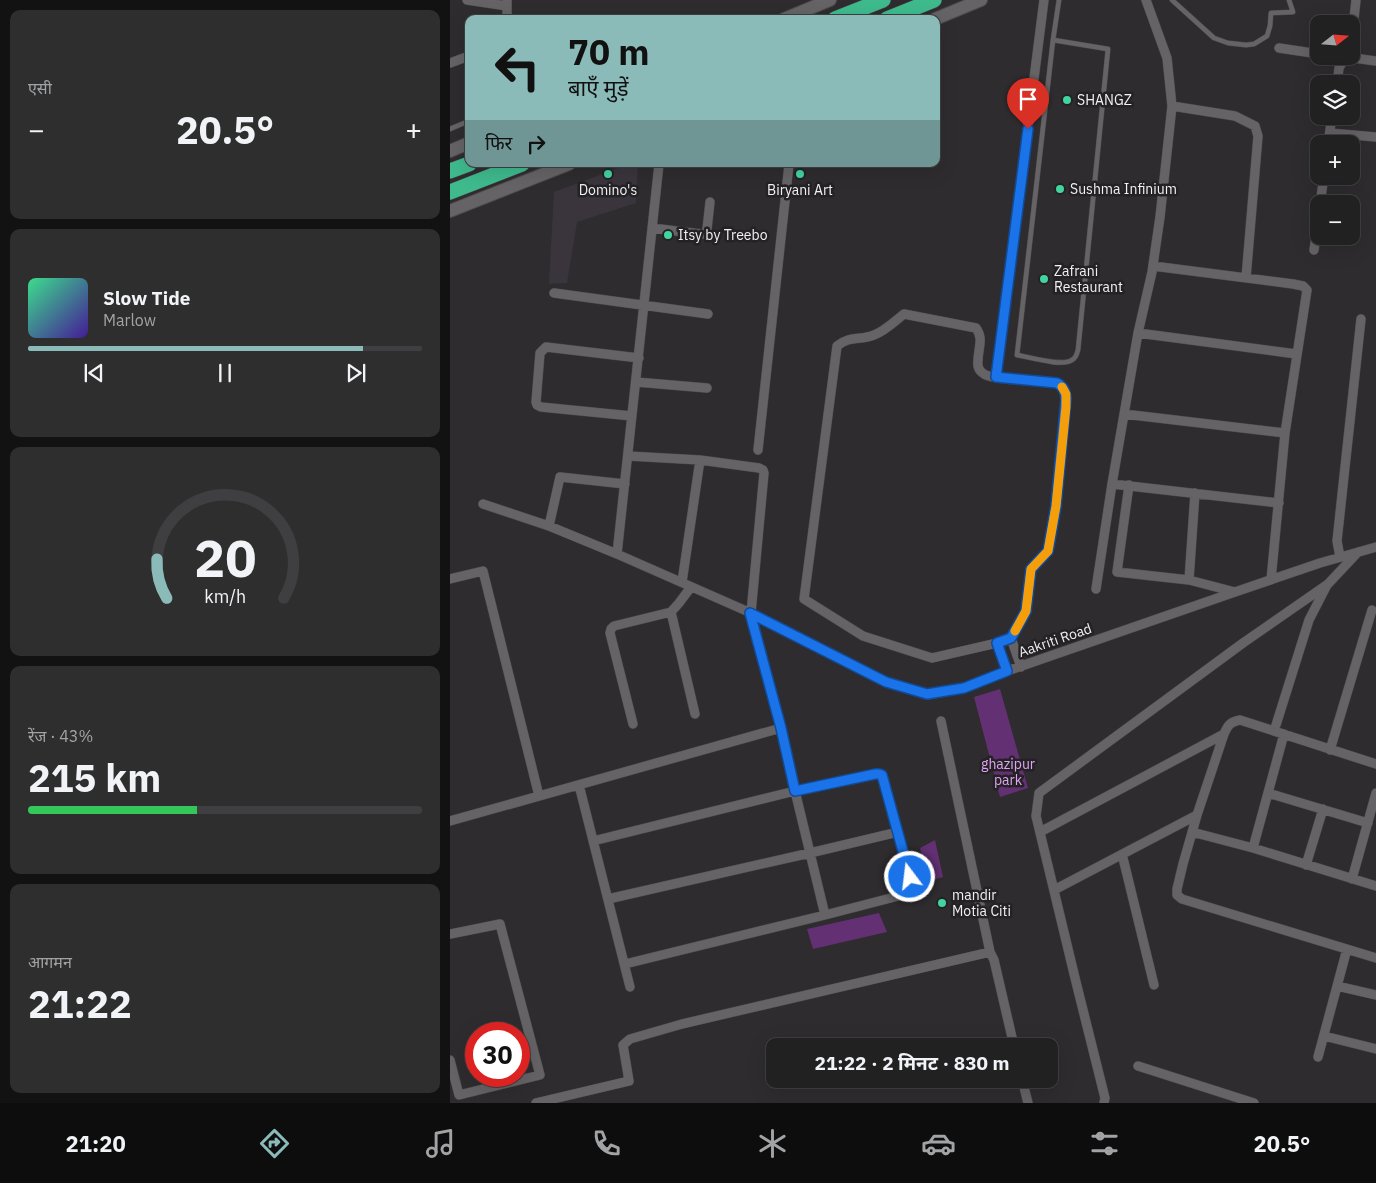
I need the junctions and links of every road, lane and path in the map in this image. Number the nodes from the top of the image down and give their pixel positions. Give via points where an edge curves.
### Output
1 (467, 0) edge
2 (883, 0) edge
3 (934, 0) edge
4 (981, 0) edge
5 (1044, 0) edge
6 (1058, 0) edge
7 (1146, 0) edge
8 (1172, 0) edge
9 (1289, 0) edge
10 (1356, 0) edge
11 (824, 1) edge
12 (507, 3) edge
13 (807, 5) edge
14 (791, 15) edge
15 (845, 15) edge
16 (897, 15) edge
17 (1354, 15) edge
18 (940, 17) edge
19 (1053, 40) junction
20 (1278, 48) dead end
21 (1310, 53) edge
22 (465, 57) edge
23 (1360, 59) edge
24 (1376, 61) edge
25 (450, 63) edge
26 (1033, 90) junction
27 (1047, 91) junction
28 (1172, 106) junction
29 (465, 122) edge
30 (1331, 125) edge
31 (450, 128) edge
32 (1330, 133) joint
33 (1376, 137) edge
34 (465, 145) edge
35 (450, 151) edge
36 (465, 165) edge
37 (514, 167) edge
38 (562, 167) edge
39 (659, 167) edge
40 (789, 167) edge
41 (450, 171) edge
42 (450, 192) edge
43 (710, 202) dead end
44 (450, 211) edge
45 (652, 228) junction
46 (1315, 245) edge
47 (1314, 250) dead end
48 (1153, 266) junction
49 (1246, 278) junction
50 (554, 293) dead end
51 (644, 305) junction
52 (708, 314) dead end
53 (1361, 319) dead end
54 (1138, 333) junction
55 (1296, 354) junction
56 (639, 358) junction
57 (996, 377) junction
58 (636, 382) junction
59 (707, 388) dead end
60 (1124, 414) junction
61 (632, 416) junction
62 (1285, 434) junction
63 (758, 450) dead end
64 (628, 456) junction
65 (700, 460) junction
66 (625, 484) junction
67 (1112, 484) junction
68 (1129, 486) junction
69 (1196, 493) junction
70 (1279, 503) junction
71 (483, 504) dead end
72 (549, 526) junction
73 (1376, 547) edge
74 (1359, 552) junction
75 (617, 554) junction
76 (1340, 557) junction
77 (450, 579) edge
78 (1189, 580) junction
79 (1271, 580) junction
80 (682, 582) junction
81 (1328, 584) junction
82 (691, 587) junction
83 (1096, 589) dead end
84 (1235, 592) junction
85 (1372, 610) dead end
86 (671, 612) junction
87 (750, 613) junction
88 (1011, 638) junction
89 (997, 643) junction
90 (1021, 667) junction
91 (1007, 671) junction
92 (695, 714) dead end
93 (941, 721) dead end
94 (633, 724) dead end
95 (1276, 725) dead end
96 (781, 728) junction
97 (1224, 734) junction
98 (1284, 734) junction
99 (1330, 750) junction
100 (1376, 764) edge
101 (579, 785) junction
102 (795, 791) junction
103 (1268, 793) junction
104 (1376, 793) edge
105 (538, 796) junction
106 (1323, 809) junction
107 (1197, 815) junction
108 (450, 821) edge
109 (1368, 823) junction
110 (898, 832) junction
111 (1040, 832) junction
112 (1192, 832) junction
113 (593, 841) junction
114 (1253, 848) junction
115 (810, 853) junction
116 (1122, 854) junction
117 (1306, 865) junction
118 (1352, 879) junction
119 (1376, 886) edge
120 (1054, 890) junction
121 (608, 899) junction
122 (825, 915) junction
123 (450, 934) edge
124 (1347, 949) junction
125 (990, 952) junction
126 (1376, 958) edge
127 (625, 964) junction
128 (1154, 985) dead end
129 (630, 986) dead end
130 (1337, 986) junction
131 (1376, 995) edge
132 (1324, 1036) junction
133 (1012, 1038) edge
134 (1376, 1049) edge
135 (1318, 1057) dead end
136 (450, 1060) edge
137 (1138, 1066) dead end
138 (1024, 1088) edge
139 (536, 1103) edge
140 (1028, 1103) edge
141 (1104, 1103) edge
142 (1254, 1103) edge

1 - 12 street
2 - 15 highway
3 - 16 highway
4 - 18 street
5 - 26 street
6 - 19 lane
7 - 28 street via 1167,58
8 - 9 lane via 1214,38 1246,45 1267,36 1271,13 1293,12
10 - 17 street
11 - 13 street
13 - 14 street
19 - 27 lane
19 - 27 lane via 1108,49 1078,350 1076,357 1063,363 1017,355
20 - 21 street
22 - 25 street
23 - 24 street
26 - 27 lane
26 - 57 street
28 - 48 street
28 - 49 street via 1235,116 1254,126 1258,136
29 - 31 lane
30 - 32 street
32 - 33 street
34 - 35 street
36 - 41 highway
37 - 42 highway
38 - 44 street
39 - 45 street
40 - 63 street
43 - 45 street via 705,234
45 - 51 street
46 - 47 street
48 - 49 street
48 - 54 street
49 - 55 street via 1293,284 1307,290
50 - 51 street
51 - 52 street
51 - 56 street
53 - 76 street via 1338,541
54 - 55 street
54 - 60 street
55 - 62 street
56 - 58 street
56 - 61 street via 546,347 540,353 537,406
57 - 88 street via 1057,383 1064,389 1066,399 1056,506 1048,551 1031,569 1026,611
57 - 89 street via 980,371 981,340 976,328 904,314 874,335 843,341 837,346 804,599 863,636 932,658
58 - 59 street
58 - 61 street
60 - 62 street
60 - 67 street
61 - 64 street
62 - 70 street
64 - 65 street
64 - 66 street
65 - 80 street
65 - 87 street via 763,470
66 - 72 street via 560,477
66 - 75 street
67 - 68 street
67 - 83 street
68 - 69 street
68 - 78 street via 1117,572
69 - 70 street
69 - 78 street
70 - 79 street
71 - 72 street, Aakriti Road
72 - 75 street, Aakriti Road
73 - 74 street, Aakriti Road
74 - 76 street, Aakriti Road
74 - 81 street
75 - 80 street, Aakriti Road
76 - 79 street, Aakriti Road
77 - 105 street via 483,570
78 - 84 street
79 - 84 street, Aakriti Road
80 - 82 street, Aakriti Road
81 - 95 street via 1309,620
81 - 111 street via 1039,793 1036,816
82 - 86 street
82 - 87 street, Aakriti Road
84 - 90 street, Aakriti Road
85 - 99 street
86 - 92 street
86 - 94 street via 611,629
87 - 91 street, Aakriti Road via 886,682 927,694 964,688
87 - 96 street
88 - 89 street
88 - 90 street
89 - 91 street
90 - 91 street, Aakriti Road
93 - 125 street
96 - 101 street
96 - 102 street
97 - 98 street via 1228,725 1240,720
97 - 107 street
97 - 111 street
98 - 99 street
98 - 103 street
99 - 100 street
101 - 105 street
101 - 113 street
102 - 110 street via 882,775
102 - 113 street
102 - 115 street
103 - 106 street
103 - 114 street
104 - 109 street
105 - 108 street
106 - 109 street
106 - 117 street
107 - 112 street
107 - 116 street
109 - 118 street
110 - 115 street
110 - 122 street via 914,892
111 - 120 street
112 - 114 street
112 - 124 street via 1177,889 1177,895 1182,899
113 - 121 street
114 - 117 street
115 - 121 street
115 - 122 street
116 - 120 street
116 - 128 street
117 - 118 street
118 - 119 street
120 - 141 street
121 - 127 street
122 - 127 street
123 - 136 street via 500,924 540,1075 459,1095
124 - 126 street
124 - 130 street
125 - 133 street
125 - 139 street via 630,1038 623,1044 629,1081
127 - 129 street
130 - 131 street
130 - 132 street
132 - 134 street
132 - 135 street
137 - 142 street
138 - 140 street

